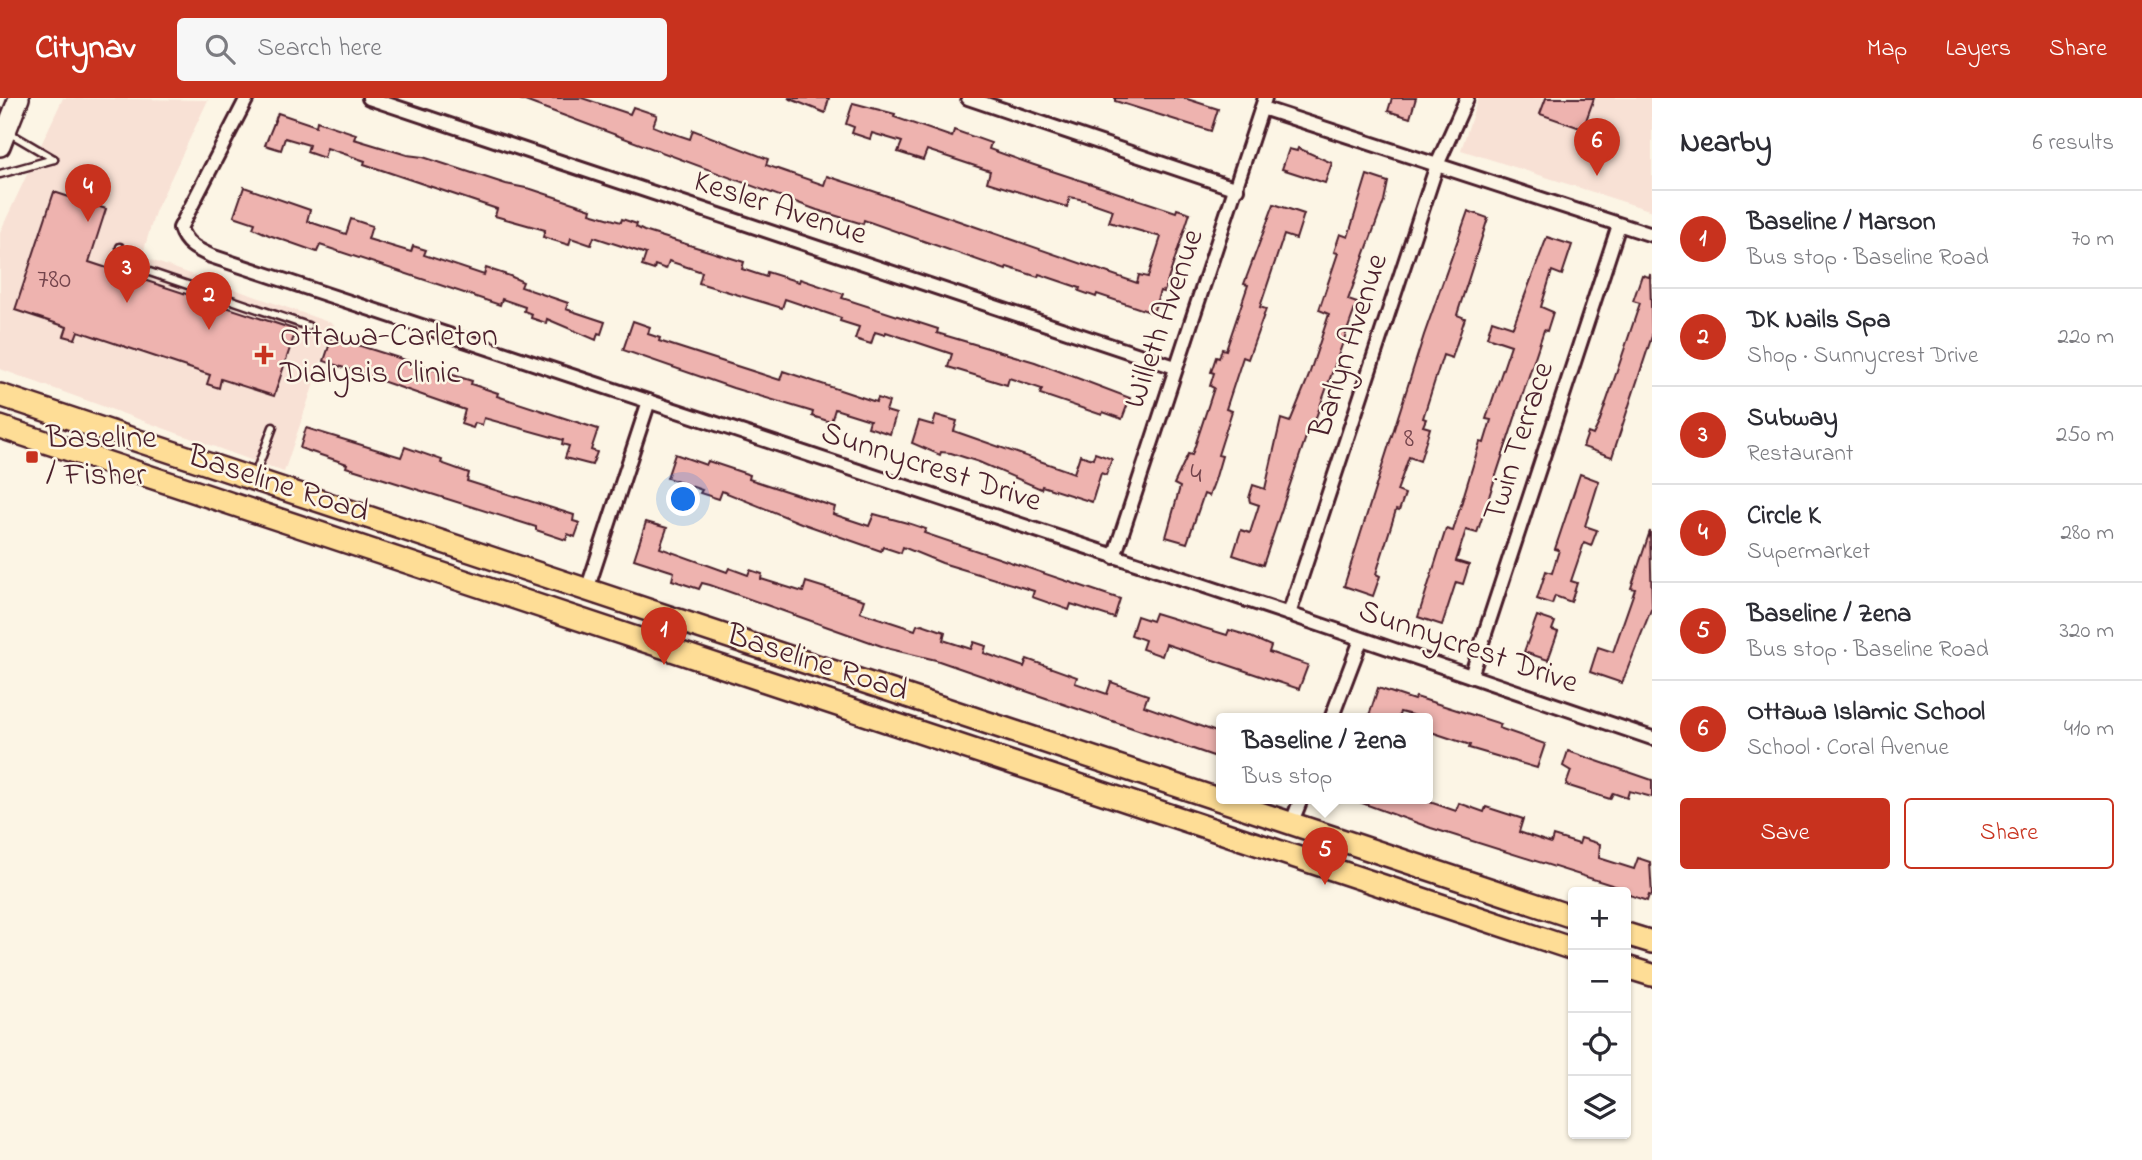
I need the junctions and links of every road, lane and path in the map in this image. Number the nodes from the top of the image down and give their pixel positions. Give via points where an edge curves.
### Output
1 (19, 98) edge
2 (247, 98) edge
3 (369, 98) edge
4 (968, 98) edge
5 (1467, 98) edge
6 (1264, 103) edge
7 (1, 136) edge
8 (1437, 165) junction
9 (0, 174) edge
10 (1237, 189) junction
11 (1619, 225) junction
12 (1652, 235) edge
13 (120, 247) dead end
14 (308, 326) dead end
15 (1175, 367) junction
16 (0, 395) edge
17 (649, 401) junction
18 (0, 426) edge
19 (273, 427) dead end
20 (253, 479) junction
21 (1114, 557) junction
22 (587, 590) junction
23 (1289, 614) junction
24 (1361, 640) junction
25 (1471, 676) junction
26 (1333, 713) edge
27 (1651, 734) edge
28 (1216, 799) edge
29 (1231, 804) edge
30 (1299, 804) edge
31 (1291, 824) junction
32 (1568, 915) edge
33 (1631, 936) edge
34 (1652, 943) edge
35 (1568, 947) edge
36 (1631, 969) edge
37 (1652, 975) edge

1 - 7 main road
2 - 17 street, Sunnycrest Drive via 180,228 193,247
3 - 15 street, Kesler Avenue
4 - 10 street
5 - 8 street, Barlyn Avenue
6 - 8 street
6 - 10 street, Willeth Avenue
7 - 9 lane via 54,159
8 - 11 street
8 - 23 street, Barlyn Avenue
10 - 15 street, Willeth Avenue
11 - 12 street
11 - 25 street, Twin Terrace
13 - 14 lane via 126,264
15 - 21 street, Willeth Avenue
16 - 20 main road, Baseline Road
17 - 21 street, Sunnycrest Drive
17 - 22 street
18 - 35 main road, Baseline Road
19 - 20 lane
20 - 22 main road, Baseline Road
21 - 23 street, Sunnycrest Drive
22 - 28 main road, Baseline Road
23 - 24 street, Sunnycrest Drive
24 - 25 street, Sunnycrest Drive
24 - 26 street
25 - 27 street, Sunnycrest Drive
29 - 31 main road, Baseline Road
30 - 31 street
31 - 32 main road, Baseline Road
33 - 34 main road
36 - 37 main road

